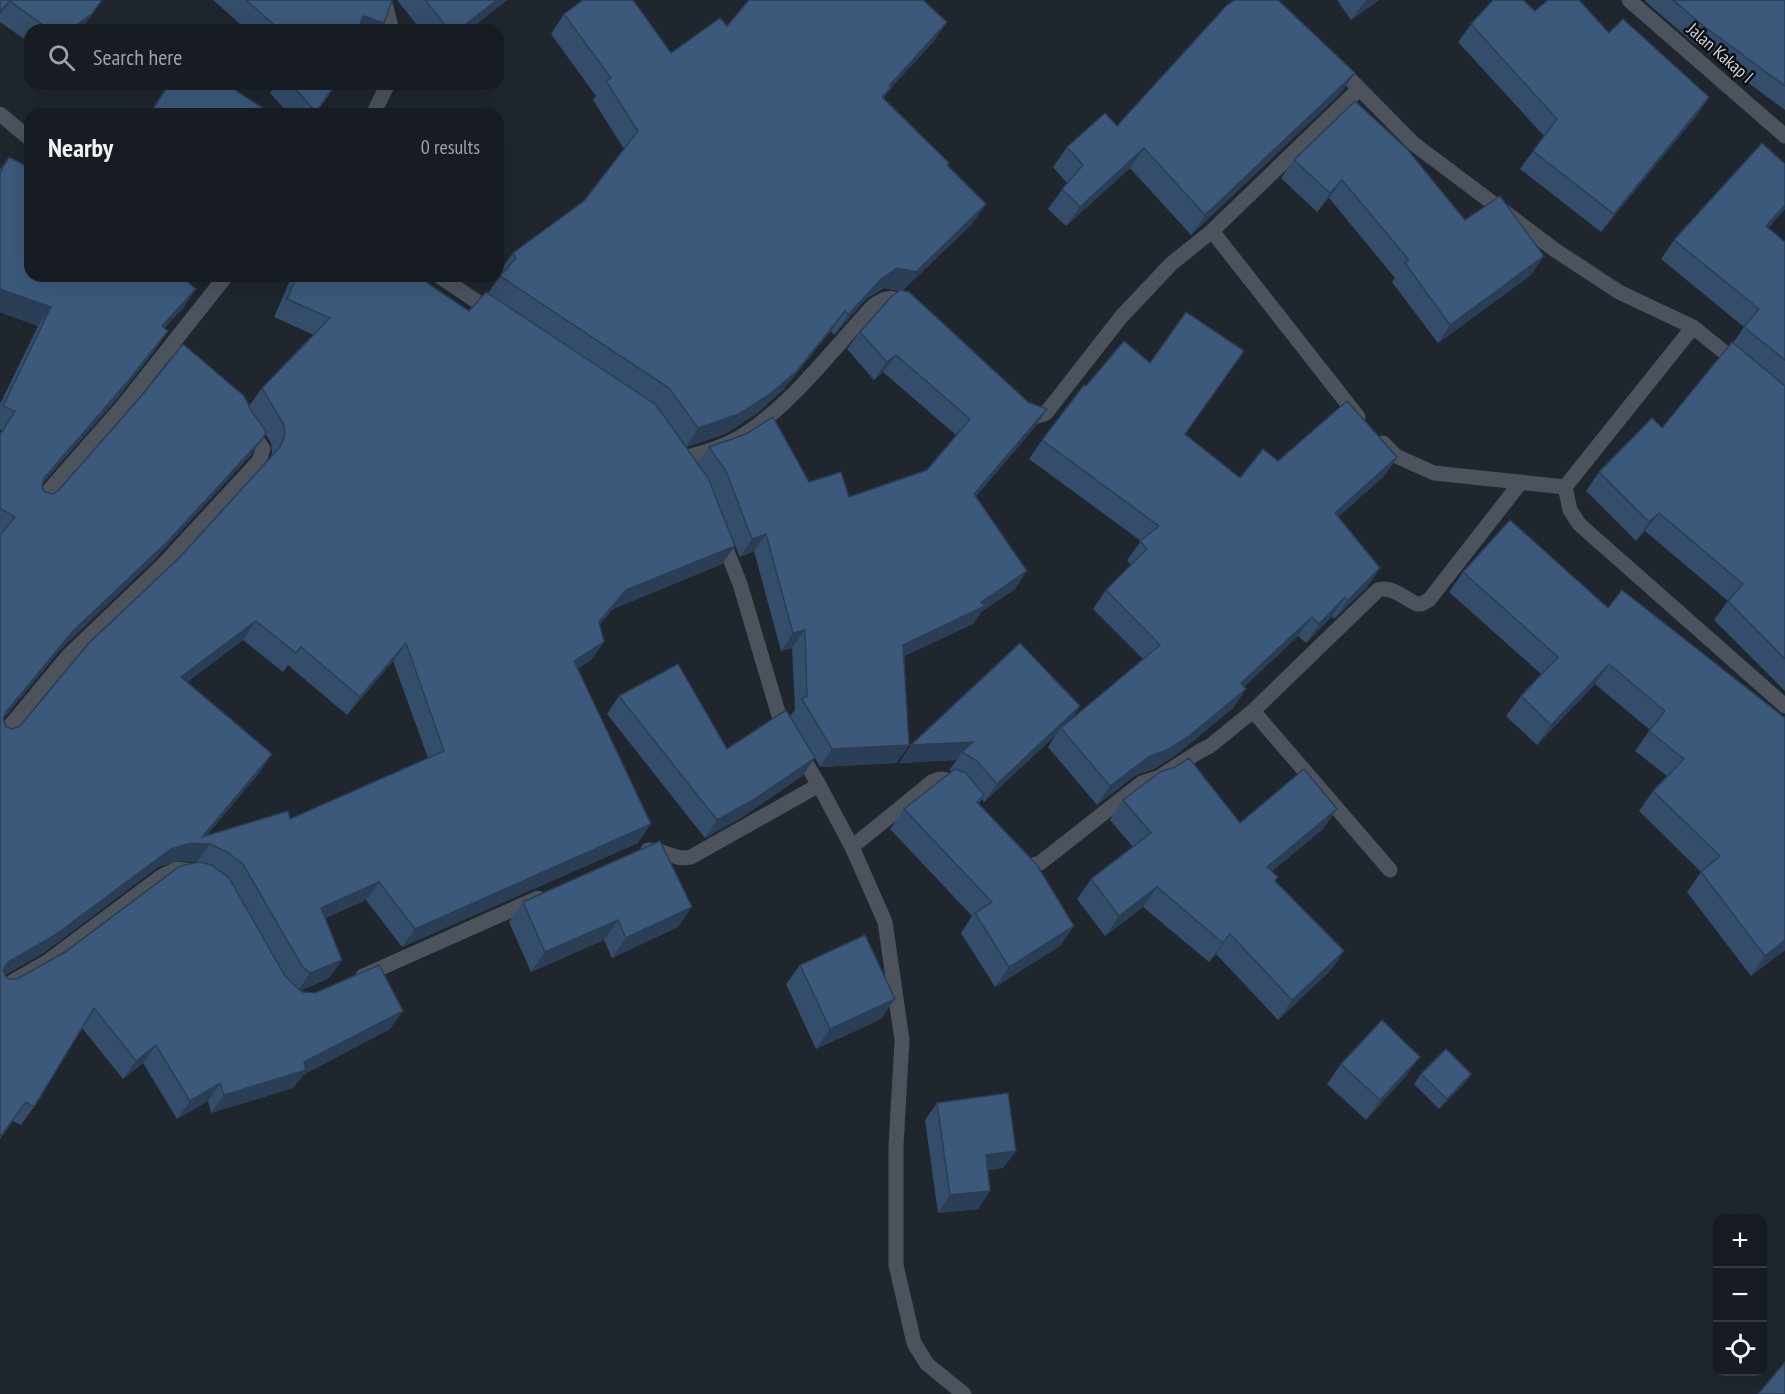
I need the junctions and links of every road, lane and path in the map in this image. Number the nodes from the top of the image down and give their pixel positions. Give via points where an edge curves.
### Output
1 (384, 0) edge
2 (1629, 0) edge
3 (390, 24) edge
4 (1328, 57) edge
5 (385, 90) edge
6 (1358, 90) junction
7 (376, 108) edge
8 (0, 114) edge
9 (24, 134) edge
10 (1785, 136) edge
11 (1212, 231) junction
12 (221, 282) edge
13 (448, 282) edge
14 (918, 317) edge
15 (503, 318) edge
16 (1693, 327) junction
17 (170, 348) junction
18 (1751, 375) edge
19 (207, 378) edge
20 (1013, 404) edge
21 (242, 411) edge
22 (692, 475) edge
23 (1521, 482) junction
24 (1565, 487) junction
25 (38, 503) edge
26 (716, 522) edge
27 (1785, 706) edge
28 (1253, 711) junction
29 (0, 738) edge
30 (819, 785) junction
31 (966, 795) edge
32 (852, 847) junction
33 (1011, 850) edge
34 (638, 853) edge
35 (1390, 870) dead end
36 (204, 876) edge
37 (555, 890) edge
38 (347, 982) edge
39 (1, 986) edge
40 (964, 1394) edge

1 - 3 street
2 - 10 street, Jalan Kakap I
4 - 6 street
5 - 7 street
6 - 11 street
6 - 16 street via 1414,144 1555,250 1619,292
8 - 9 street
11 - 20 street via 1171,264 1121,316 1046,413 1030,417
11 - 23 street via 1368,429 1396,456 1434,473
12 - 17 street
13 - 15 street
14 - 22 street via 901,301 886,297 880,300 782,405 744,434 710,452 677,454
16 - 18 street
16 - 24 street
17 - 19 street
17 - 25 street
21 - 29 street via 263,449 259,460 161,567 68,656
23 - 24 street
23 - 28 street via 1429,600 1418,604 1390,589 1378,590
24 - 27 street via 1570,510 1579,524
26 - 30 street via 740,584 780,718
28 - 33 street via 1210,746 1158,778 1142,783 1040,863 1029,866
28 - 35 street
30 - 32 street
30 - 34 street via 691,856 683,859 654,849
31 - 32 street via 953,781 939,778
32 - 40 street via 885,922 902,1040 896,1146 896,1265 914,1343 927,1364
36 - 39 street via 177,869 162,876 47,962
37 - 38 street

